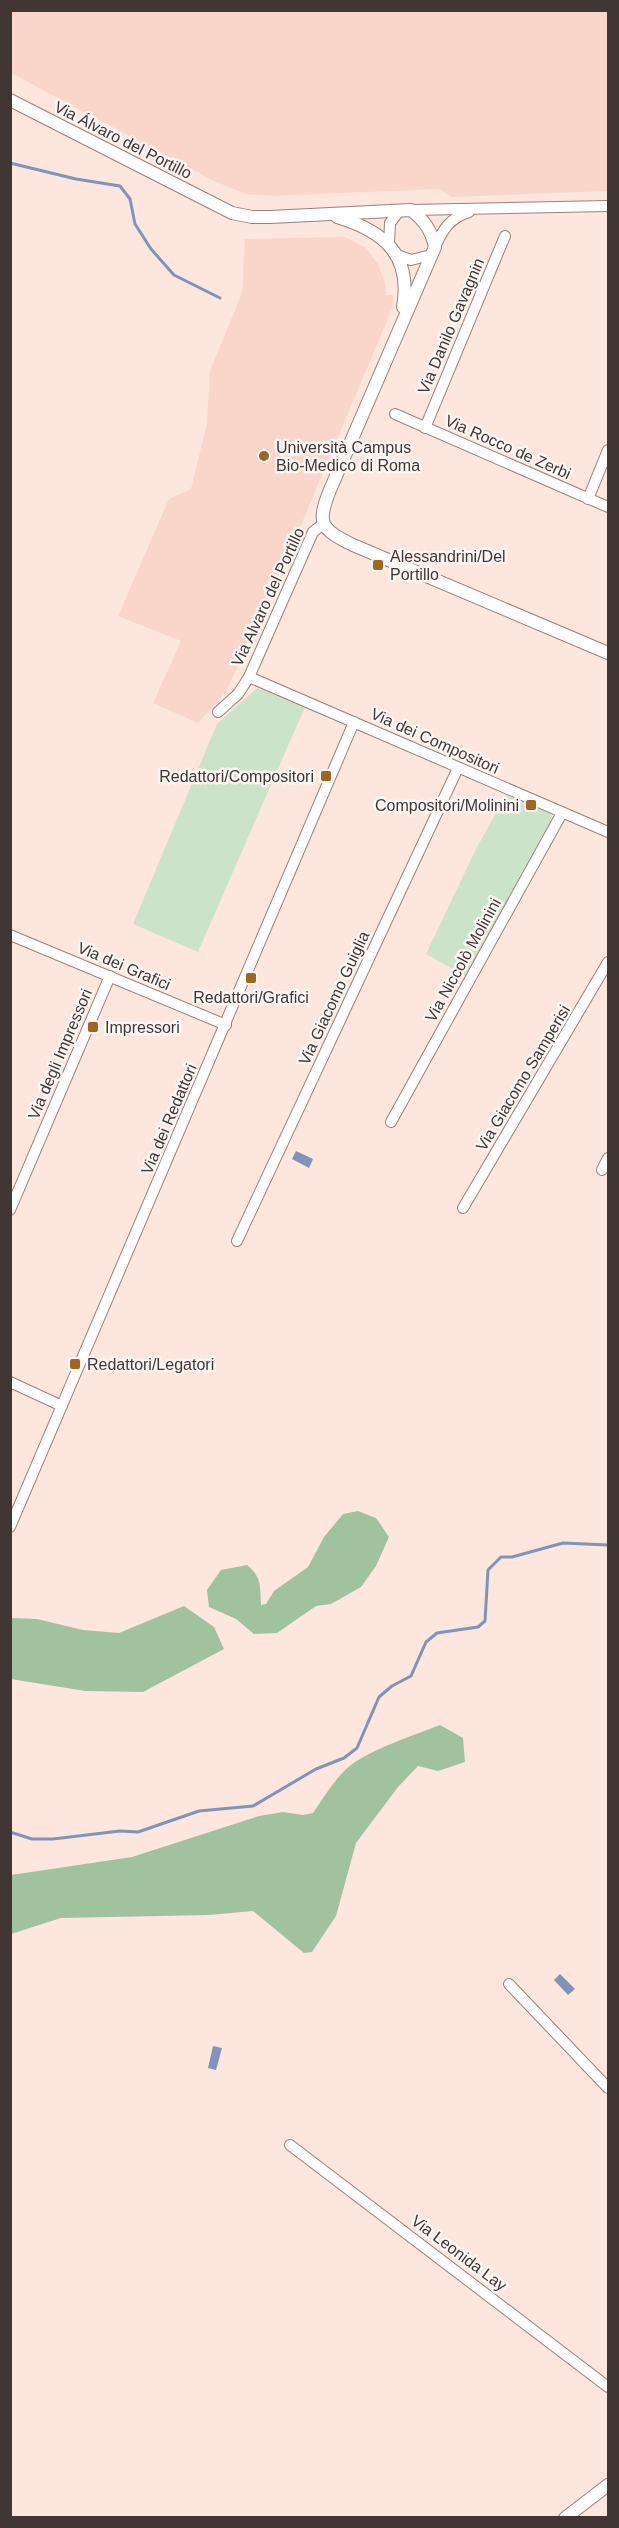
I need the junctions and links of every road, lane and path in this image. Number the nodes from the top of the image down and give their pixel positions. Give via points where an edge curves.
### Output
1 (10, 100) edge
2 (609, 206) edge
3 (478, 209) junction
4 (406, 210) junction
5 (327, 214) junction
6 (505, 236) dead end
7 (393, 249) junction
8 (433, 251) junction
9 (401, 323) junction
10 (395, 414) dead end
11 (425, 428) junction
12 (609, 450) edge
13 (588, 499) junction
14 (609, 507) edge
15 (324, 524) junction
16 (609, 653) edge
17 (249, 677) junction
18 (218, 712) dead end
19 (354, 722) junction
20 (458, 768) junction
21 (562, 813) junction
22 (609, 832) edge
23 (10, 935) edge
24 (609, 962) edge
25 (110, 976) junction
26 (226, 1025) junction
27 (391, 1122) dead end
28 (609, 1158) edge
29 (602, 1170) dead end
30 (463, 1208) dead end
31 (10, 1210) edge
32 (237, 1241) dead end
33 (10, 1382) edge
34 (62, 1406) junction
35 (10, 1527) edge
36 (509, 1984) dead end
37 (609, 2088) edge
38 (290, 2145) dead end
39 (609, 2387) edge
40 (609, 2485) edge
41 (565, 2517) edge

1 - 5 street, Via Álvaro del Portillo via 220,208 252,217
2 - 3 street
3 - 4 street
3 - 8 street via 450,221
4 - 5 street
4 - 7 street via 390,223
4 - 8 street via 428,226
5 - 7 street via 369,229
6 - 11 street, Via Danilo Gavagnin
7 - 8 street via 411,260
7 - 9 street, Via Alvaro del Portillo via 403,272 406,293
8 - 9 street, Via Alvaro del Portillo
9 - 15 street, Via Alvaro del Portillo via 321,511
10 - 11 street, Via Rocco de Zerbi
11 - 13 street, Via Rocco de Zerbi
12 - 13 street
13 - 14 street, Via Rocco de Zerbi
15 - 16 street via 335,536 353,545
15 - 17 street, Via Alvaro del Portillo via 313,532
17 - 18 street, Via Alvaro del Portillo via 238,694
17 - 19 street, Via dei Compositori
19 - 20 street, Via dei Compositori
19 - 26 street, Via dei Redattori
20 - 21 street, Via dei Compositori
20 - 32 street, Via Giacomo Guiglia
21 - 22 street, Via dei Compositori
21 - 27 street, Via Niccolò Molinini
23 - 25 street, Via dei Grafici
24 - 30 street, Via Giacomo Samperisi
25 - 26 street, Via dei Grafici
25 - 31 street, Via degli Impressori
26 - 34 street, Via dei Redattori
28 - 29 street
33 - 34 street
34 - 35 street, Via dei Redattori
36 - 37 street
38 - 39 street, Via Leonida Lay
40 - 41 street

